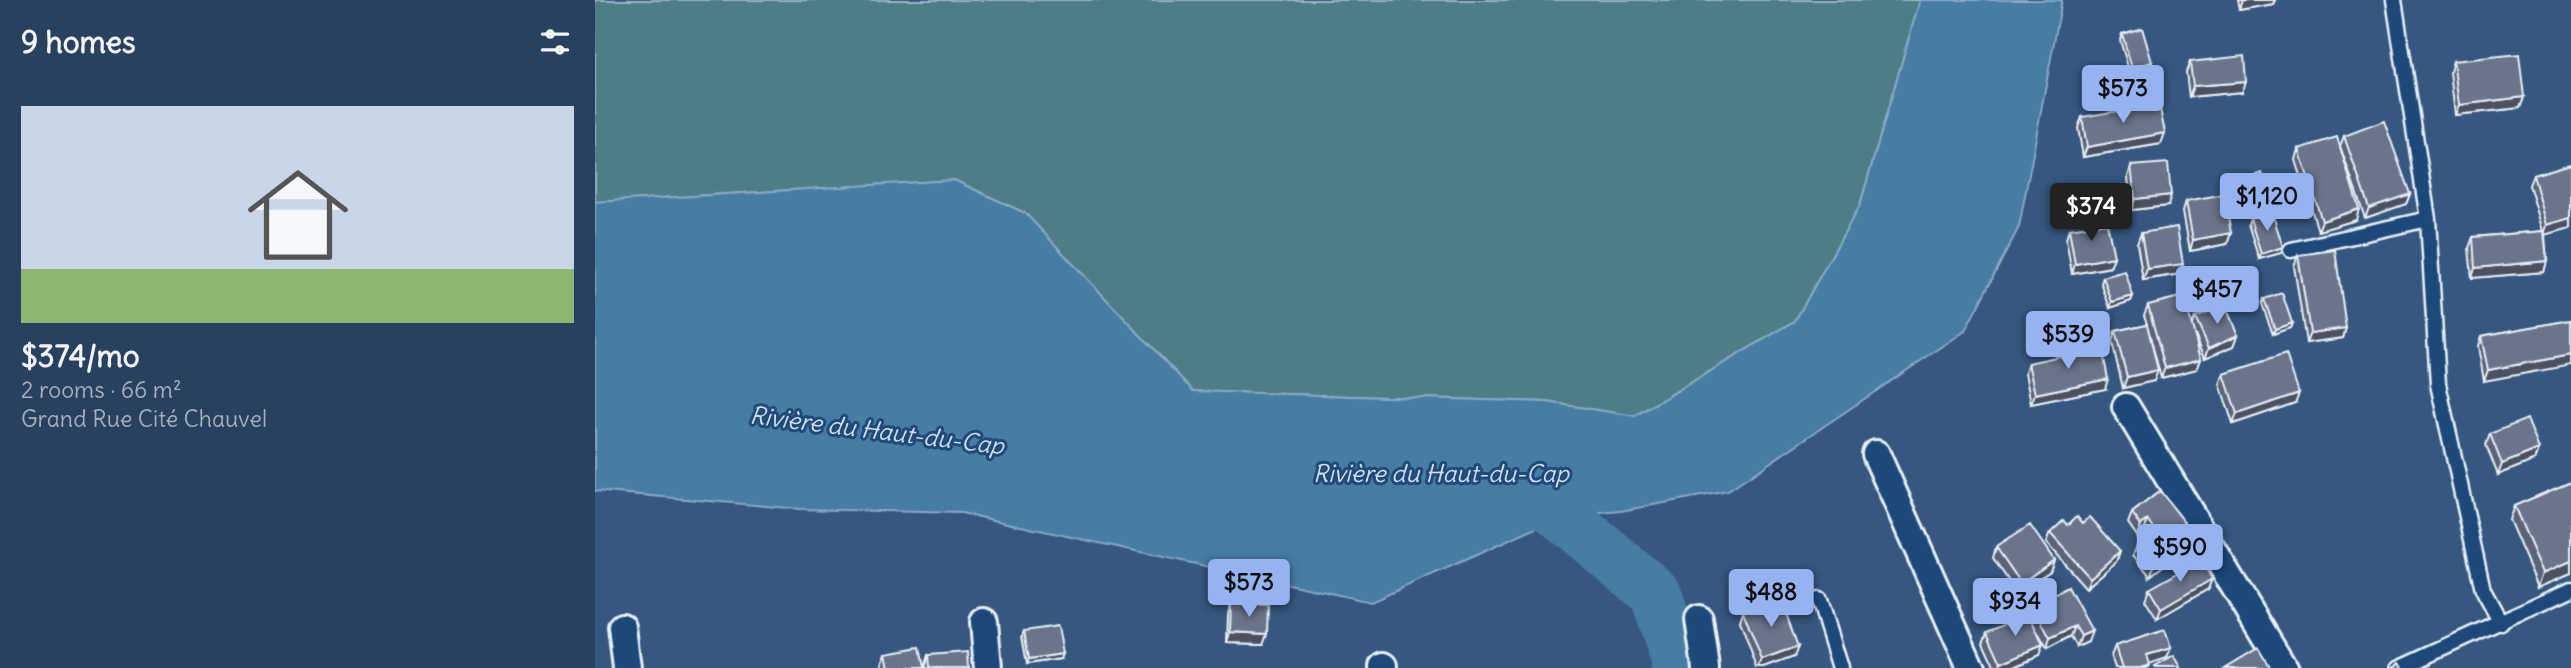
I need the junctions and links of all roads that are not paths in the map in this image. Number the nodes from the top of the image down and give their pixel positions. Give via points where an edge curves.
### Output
1 (2394, 0) edge
2 (2428, 219) junction
3 (2291, 250) dead end
4 (2126, 407) dead end
5 (1876, 454) dead end
6 (2571, 589) edge
7 (1819, 600) dead end
8 (1699, 619) dead end
9 (984, 622) dead end
10 (2501, 622) junction
11 (622, 627) dead end
12 (627, 668) edge
13 (988, 668) edge
14 (1706, 668) edge
15 (1840, 668) edge
16 (1971, 668) edge
17 (2284, 668) edge
18 (2399, 668) edge

1 - 2 lane
2 - 3 lane
2 - 10 lane via 2438,384 2483,590
4 - 17 street
5 - 16 street
6 - 10 lane
7 - 15 lane
8 - 14 street
9 - 13 street
10 - 18 lane
11 - 12 street

